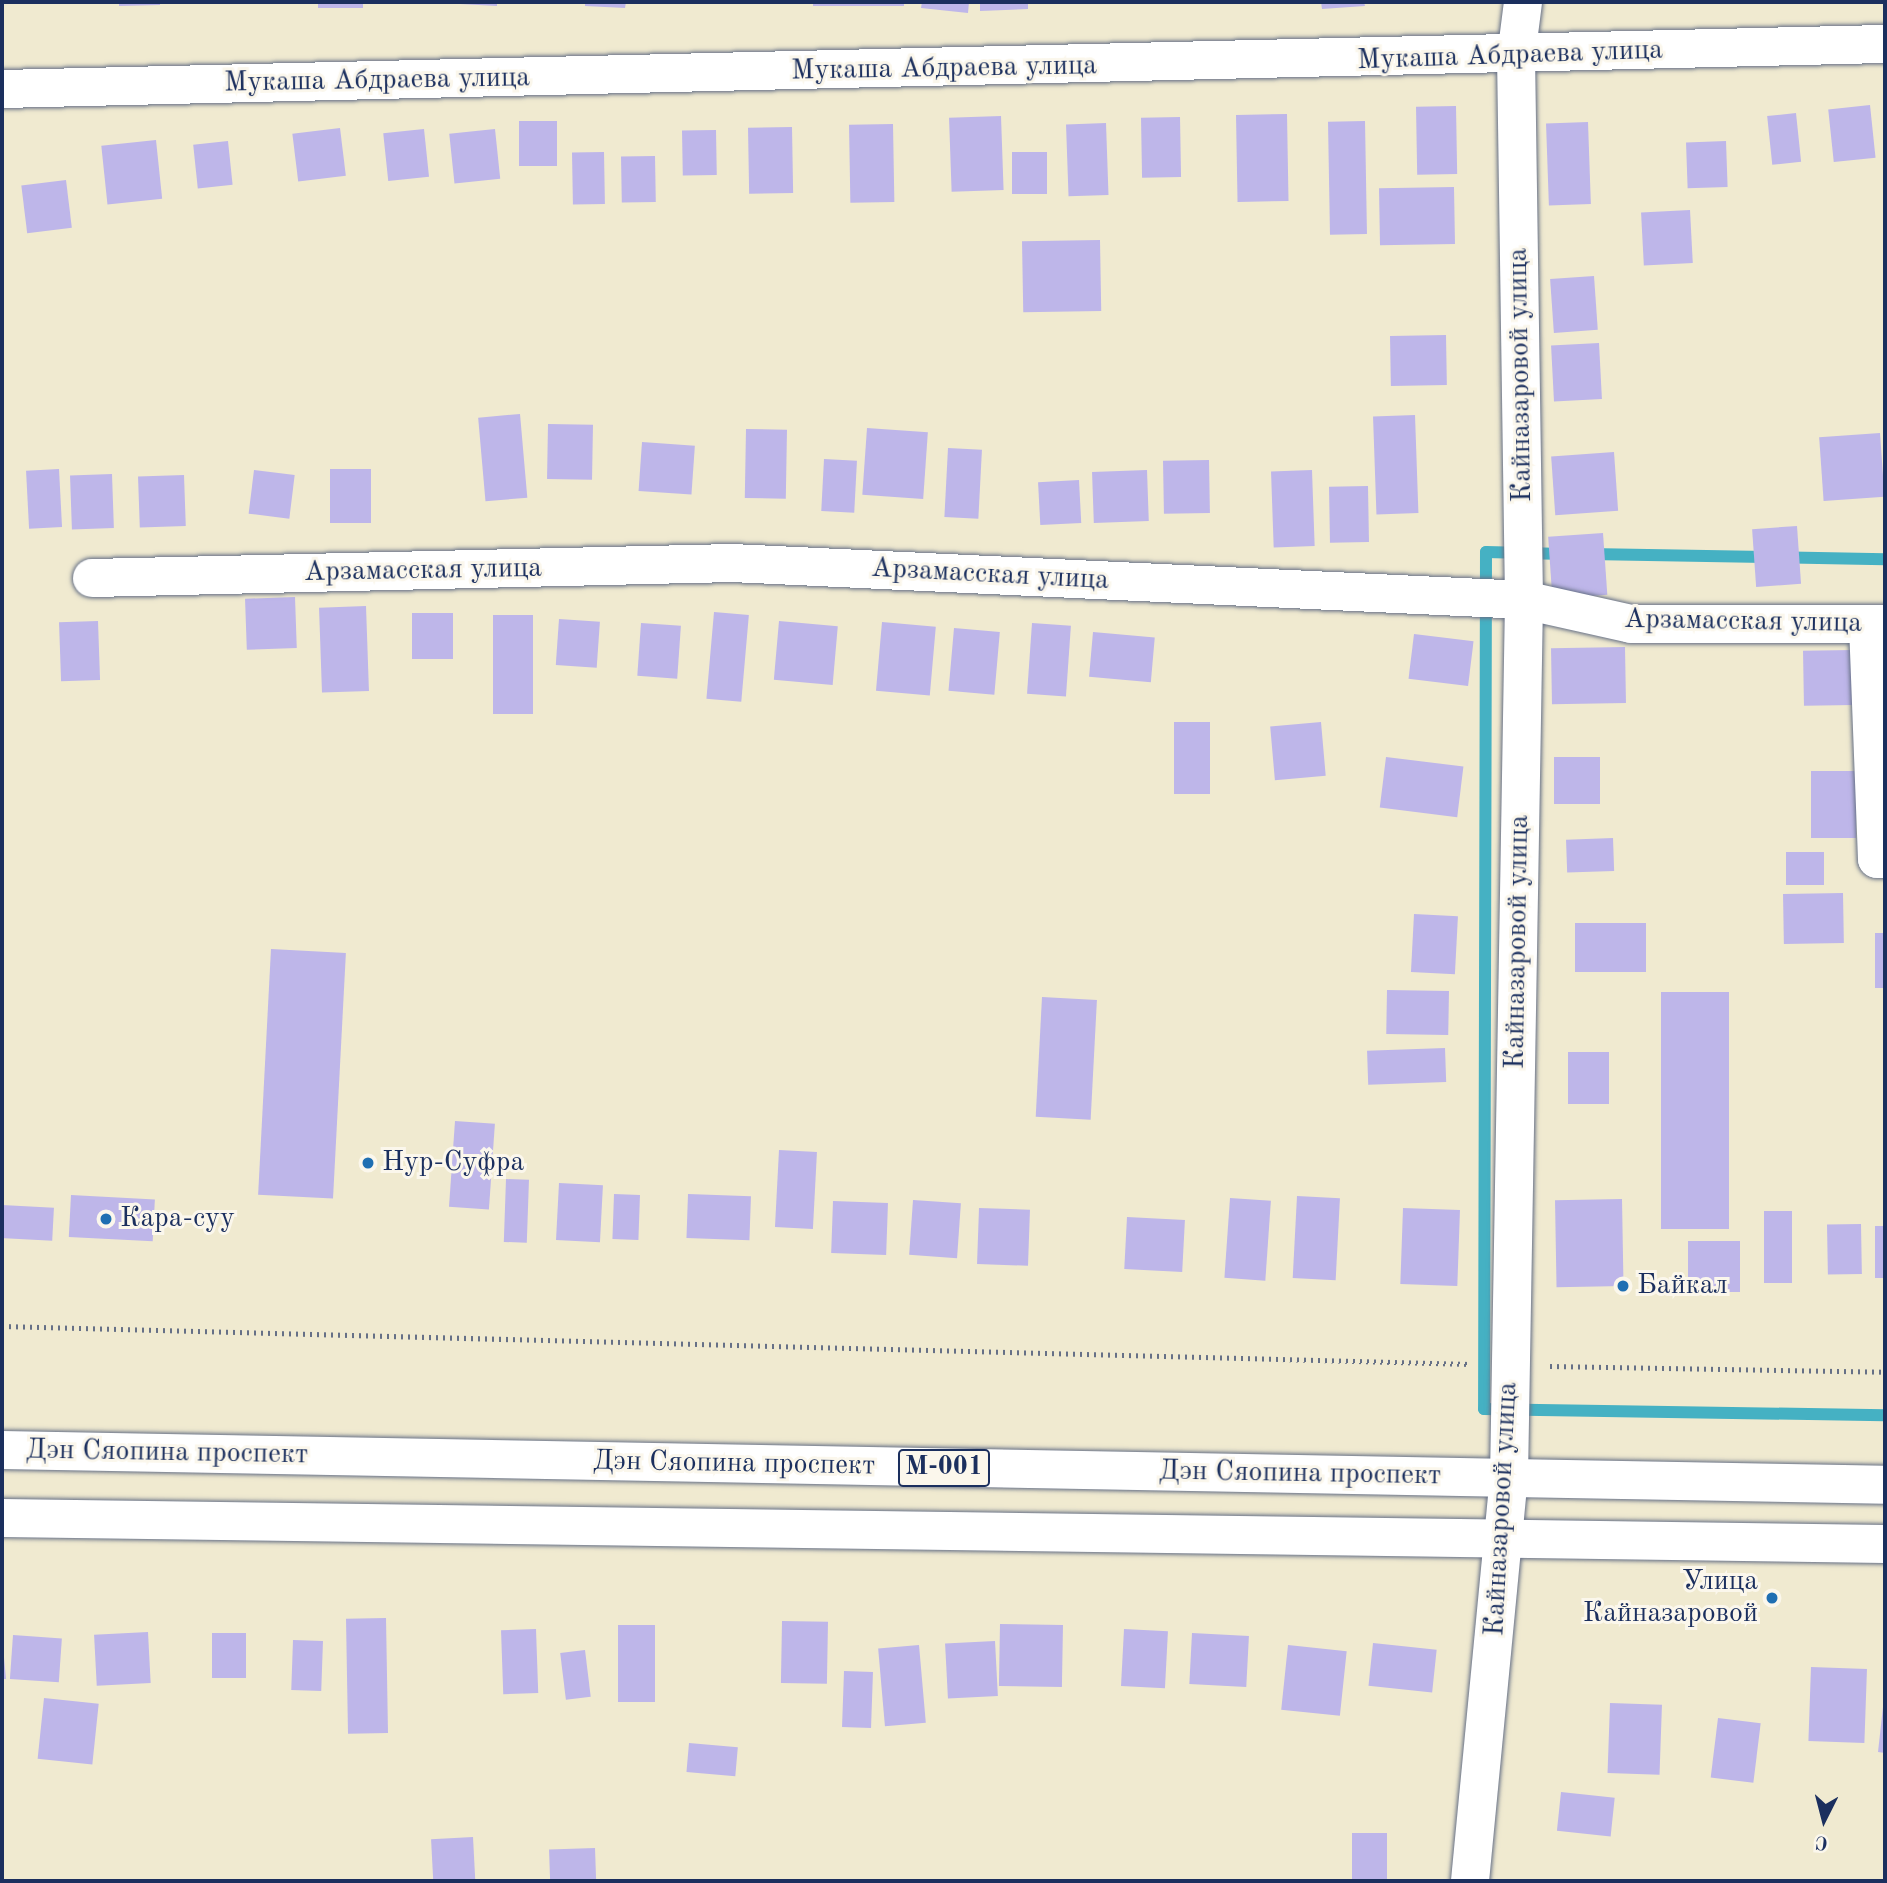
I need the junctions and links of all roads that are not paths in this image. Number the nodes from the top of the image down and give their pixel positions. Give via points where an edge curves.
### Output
1 (1522, 2) edge
2 (1885, 44) edge
3 (1516, 57) junction
4 (2, 89) edge
5 (92, 578) dead end
6 (1524, 600) junction
7 (1877, 624) edge
8 (1885, 859) edge
9 (2, 1450) edge
10 (1509, 1478) junction
11 (1885, 1485) edge
12 (2, 1518) edge
13 (1506, 1536) junction
14 (1885, 1544) edge
15 (1470, 1881) edge

1 - 3 street, Кайназаровой улица
2 - 3 street, Мукаша Абдраева улица
3 - 4 street, Мукаша Абдраева улица
3 - 6 street, Кайназаровой улица
5 - 6 street, Арзамасская улица via 732,563
6 - 7 street, Арзамасская улица via 1630,624
6 - 10 street, Кайназаровой улица
7 - 8 street via 1877,859
9 - 10 street, Дэн Сяопина проспект / M-001
10 - 11 street, Дэн Сяопина проспект / M-001
10 - 13 street, Кайназаровой улица
12 - 13 street, Дэн Сяопина проспект / M-001
13 - 14 street, Дэн Сяопина проспект / M-001
13 - 15 street, Кайназаровой улица

